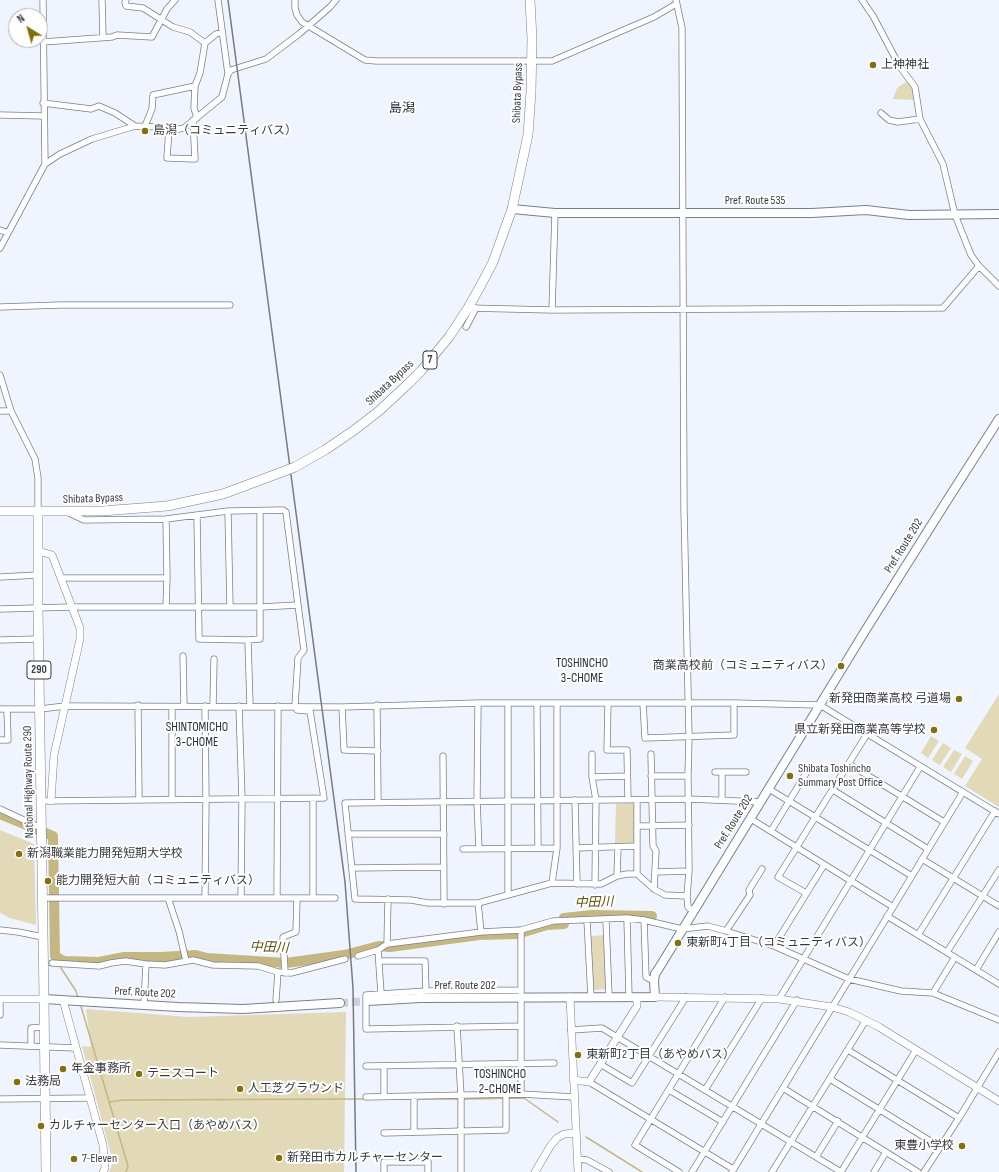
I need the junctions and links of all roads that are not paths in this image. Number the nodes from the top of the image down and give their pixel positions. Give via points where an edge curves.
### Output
1 (102, 0) edge
2 (126, 0) edge
3 (175, 0) edge
4 (210, 0) edge
5 (295, 0) edge
6 (336, 0) edge
7 (530, 0) edge
8 (862, 0) edge
9 (218, 1) edge
10 (676, 2) edge
11 (162, 20) junction
12 (308, 26) junction
13 (222, 32) junction
14 (103, 37) junction
15 (48, 42) edge
16 (205, 43) junction
17 (43, 48) edge
18 (531, 61) junction
19 (228, 74) junction
20 (195, 86) junction
21 (44, 103) junction
22 (881, 114) dead end
23 (0, 115) edge
24 (44, 116) junction
25 (195, 119) junction
26 (920, 119) junction
27 (134, 126) junction
28 (145, 126) junction
29 (169, 129) junction
30 (45, 164) junction
31 (512, 209) junction
32 (555, 213) junction
33 (683, 214) junction
34 (999, 214) edge
35 (955, 215) junction
36 (0, 230) edge
37 (8, 233) junction
38 (0, 248) edge
39 (979, 266) junction
40 (999, 286) edge
41 (230, 305) dead end
42 (0, 307) edge
43 (472, 308) junction
44 (684, 309) junction
45 (552, 310) junction
46 (466, 327) dead end
47 (0, 375) edge
48 (11, 411) junction
49 (0, 412) edge
50 (999, 420) edge
51 (0, 511) edge
52 (38, 511) junction
53 (228, 511) junction
54 (260, 511) junction
55 (66, 512) junction
56 (197, 515) junction
57 (166, 519) junction
58 (38, 551) junction
59 (38, 576) junction
60 (0, 577) edge
61 (62, 578) junction
62 (167, 578) junction
63 (298, 605) junction
64 (198, 606) junction
65 (72, 607) junction
66 (230, 607) junction
67 (38, 608) junction
68 (166, 608) junction
69 (261, 608) junction
70 (0, 609) edge
71 (38, 639) junction
72 (0, 640) edge
73 (248, 640) junction
74 (183, 656) dead end
75 (214, 659) dead end
76 (478, 703) junction
77 (508, 703) junction
78 (537, 703) junction
79 (557, 703) junction
80 (608, 703) junction
81 (643, 703) junction
82 (688, 703) junction
83 (734, 703) junction
84 (377, 705) junction
85 (820, 705) junction
86 (65, 706) junction
87 (138, 706) junction
88 (184, 706) junction
89 (205, 706) junction
90 (213, 706) junction
91 (240, 706) junction
92 (250, 706) junction
93 (278, 706) junction
94 (295, 706) junction
95 (172, 707) junction
96 (342, 707) junction
97 (0, 709) edge
98 (40, 709) junction
99 (8, 710) junction
100 (867, 734) junction
101 (689, 737) junction
102 (0, 740) edge
103 (378, 751) junction
104 (592, 754) dead end
105 (651, 754) dead end
106 (443, 756) dead end
107 (848, 764) junction
108 (920, 767) junction
109 (808, 770) dead end
110 (746, 772) dead end
111 (627, 776) junction
112 (651, 776) junction
113 (688, 776) junction
114 (592, 777) junction
115 (769, 789) junction
116 (832, 790) junction
117 (963, 792) junction
118 (903, 797) junction
119 (277, 798) junction
120 (313, 798) junction
121 (206, 799) junction
122 (242, 799) junction
123 (652, 799) junction
124 (689, 799) junction
125 (139, 800) junction
126 (172, 800) junction
127 (557, 800) junction
128 (575, 800) junction
129 (596, 800) junction
130 (628, 800) junction
131 (637, 800) junction
132 (722, 800) junction
133 (41, 801) junction
134 (51, 801) junction
135 (477, 801) junction
136 (508, 801) junction
137 (538, 801) junction
138 (788, 801) junction
139 (378, 802) junction
140 (444, 802) junction
141 (761, 802) junction
142 (0, 809) edge
143 (997, 813) edge
144 (815, 818) junction
145 (751, 819) junction
146 (944, 822) junction
147 (887, 824) junction
148 (652, 825) junction
149 (689, 825) junction
150 (637, 826) junction
151 (770, 831) junction
152 (41, 832) junction
153 (348, 834) junction
154 (444, 834) junction
155 (637, 846) junction
156 (618, 847) junction
157 (508, 848) junction
158 (538, 848) junction
159 (557, 848) junction
160 (576, 848) junction
161 (595, 848) junction
162 (797, 848) junction
163 (463, 849) dead end
164 (479, 849) junction
165 (928, 849) junction
166 (870, 851) junction
167 (922, 859) junction
168 (824, 865) junction
169 (444, 867) junction
170 (352, 868) junction
171 (762, 869) dead end
172 (999, 870) edge
173 (689, 871) junction
174 (655, 872) junction
175 (637, 874) junction
176 (617, 876) junction
177 (912, 876) junction
178 (954, 878) junction
179 (851, 881) junction
180 (552, 883) junction
181 (577, 884) junction
182 (595, 885) junction
183 (654, 889) junction
184 (806, 893) junction
185 (508, 895) junction
186 (687, 896) junction
187 (983, 897) junction
188 (43, 898) junction
189 (168, 898) junction
190 (205, 898) junction
191 (241, 898) junction
192 (276, 898) junction
193 (313, 898) junction
194 (335, 898) dead end
195 (297, 899) junction
196 (388, 900) junction
197 (478, 903) junction
198 (444, 904) junction
199 (999, 906) edge
200 (893, 907) junction
201 (693, 912) junction
202 (887, 916) junction
203 (626, 918) junction
204 (587, 920) junction
205 (606, 920) junction
206 (644, 920) junction
207 (682, 929) junction
208 (0, 930) edge
209 (521, 930) junction
210 (726, 931) junction
211 (481, 932) junction
212 (999, 932) edge
213 (918, 935) junction
214 (43, 938) junction
215 (387, 944) junction
216 (774, 946) junction
217 (378, 950) junction
218 (947, 952) junction
219 (358, 956) dead end
220 (955, 957) junction
221 (804, 958) junction
222 (345, 959) dead end
223 (186, 961) junction
224 (379, 961) junction
225 (52, 963) dead end
226 (146, 964) junction
227 (976, 970) junction
228 (278, 972) junction
229 (285, 973) junction
230 (849, 979) junction
231 (654, 981) junction
232 (999, 984) edge
233 (426, 991) junction
234 (381, 993) junction
235 (934, 993) junction
236 (521, 994) junction
237 (570, 997) junction
238 (592, 997) junction
239 (609, 997) junction
240 (655, 997) junction
241 (686, 997) junction
242 (725, 997) junction
243 (633, 998) junction
244 (762, 998) junction
245 (0, 999) edge
246 (44, 999) junction
247 (779, 999) junction
248 (62, 1000) junction
249 (276, 1000) dead end
250 (797, 1000) junction
251 (368, 1001) tunnel mouth
252 (340, 1003) tunnel mouth
253 (144, 1005) junction
254 (832, 1007) junction
255 (0, 1015) edge
256 (866, 1020) junction
257 (999, 1020) edge
258 (44, 1026) junction
259 (457, 1026) junction
260 (521, 1026) junction
261 (571, 1030) junction
262 (617, 1037) junction
263 (0, 1045) edge
264 (31, 1046) junction
265 (44, 1046) junction
266 (75, 1048) junction
267 (848, 1050) junction
268 (916, 1050) junction
269 (999, 1052) edge
270 (649, 1056) junction
271 (521, 1063) junction
272 (554, 1063) dead end
273 (458, 1064) junction
274 (600, 1064) junction
275 (366, 1066) dead end
276 (384, 1066) junction
277 (678, 1074) junction
278 (830, 1079) junction
279 (573, 1080) junction
280 (898, 1080) junction
281 (589, 1082) junction
282 (783, 1088) junction
283 (977, 1088) junction
284 (669, 1090) junction
285 (705, 1090) junction
286 (506, 1094) junction
287 (521, 1094) junction
288 (384, 1096) junction
289 (414, 1096) junction
290 (461, 1096) junction
291 (366, 1097) dead end
292 (574, 1097) junction
293 (45, 1098) junction
294 (91, 1098) junction
295 (0, 1099) edge
296 (999, 1101) edge
297 (812, 1106) junction
298 (733, 1107) junction
299 (880, 1109) junction
300 (959, 1118) junction
301 (651, 1119) junction
302 (838, 1121) junction
303 (723, 1122) junction
304 (761, 1124) junction
305 (461, 1130) junction
306 (384, 1132) dead end
307 (414, 1132) junction
308 (576, 1133) junction
309 (863, 1137) junction
310 (791, 1142) junction
311 (940, 1147) junction
312 (704, 1152) junction
313 (886, 1152) junction
314 (816, 1157) junction
315 (578, 1159) junction
316 (733, 1171) edge
317 (774, 1171) edge
318 (46, 1172) edge
319 (103, 1172) edge
320 (384, 1172) edge
321 (428, 1172) edge
322 (461, 1172) edge
323 (535, 1172) edge
324 (578, 1172) edge
325 (609, 1172) edge
326 (679, 1172) edge
327 (692, 1172) edge
328 (841, 1172) edge
329 (874, 1172) edge
330 (918, 1172) edge
331 (924, 1172) edge

1 - 14 street
2 - 11 street via 126,6 143,8
3 - 11 street
4 - 9 street
5 - 12 street via 297,15
6 - 12 street
7 - 18 highway, Shibata Bypass / 7
8 - 26 street via 900,67 915,87
9 - 13 street
10 - 18 street via 654,17 573,53 552,61
10 - 33 street via 682,28
11 - 14 street via 152,36
11 - 16 street via 173,27 190,32
12 - 18 street via 365,60
12 - 19 street via 266,59 231,70
13 - 16 street
13 - 19 street
14 - 15 street
16 - 20 street
17 - 21 street
18 - 31 highway, Shibata Bypass / 7 via 528,134
19 - 25 street via 222,97
20 - 25 street
20 - 28 street via 154,95
21 - 24 street
21 - 27 street via 91,109 99,106
22 - 26 street via 889,120 898,122
23 - 24 street
24 - 30 street
25 - 29 street via 184,128
25 - 29 street via 195,160 167,158
26 - 35 street via 943,164
27 - 28 street
27 - 30 street via 92,139
28 - 29 street
30 - 37 street
31 - 32 main road, Pref. Route 535
31 - 43 highway, Shibata Bypass / 7 via 493,262
32 - 33 main road, Pref. Route 535
32 - 45 street
33 - 35 main road, Pref. Route 535 via 866,210 909,215
33 - 44 street
34 - 35 main road, Pref. Route 535
35 - 39 street via 971,255
36 - 37 street
37 - 38 street
39 - 40 street
39 - 44 street via 943,308
41 - 42 street
43 - 45 street
43 - 46 street
43 - 55 highway, Shibata Bypass / 7, bridge via 421,371 391,400 353,431 296,467 223,494 167,506
44 - 45 street
44 - 82 street via 684,523
47 - 48 street
48 - 49 street
48 - 52 street via 35,459
50 - 85 main road, Pref. Route 202
51 - 52 highway, Shibata Bypass / 7
52 - 55 highway, Shibata Bypass / 7
52 - 58 highway, National Highway Route 290 / 290
53 - 54 street
53 - 56 street
53 - 66 street
54 - 63 street via 286,512
54 - 69 street
55 - 57 street via 84,520
56 - 57 street
56 - 64 street
57 - 62 street
58 - 59 highway, National Highway Route 290 / 290
58 - 61 street via 52,555
59 - 60 street
59 - 67 highway, National Highway Route 290 / 290
61 - 62 street
61 - 65 street
62 - 68 street
63 - 69 street
63 - 94 street via 304,650 298,658
64 - 66 street
64 - 68 street
64 - 73 street via 199,639
65 - 67 street
65 - 68 street
65 - 86 street via 80,628 80,639
66 - 69 street
67 - 70 street
67 - 71 highway, National Highway Route 290 / 290
69 - 73 street via 260,639
71 - 72 street
71 - 98 highway, National Highway Route 290 / 290
73 - 92 street
74 - 88 street
75 - 90 street
76 - 77 street
76 - 84 street
76 - 135 street
77 - 78 street
77 - 136 street
78 - 79 street
78 - 137 street
79 - 80 street
79 - 127 street
80 - 81 street
80 - 111 street via 607,750 627,750
81 - 82 street
81 - 101 street via 645,738
82 - 83 street
82 - 101 street
83 - 85 street
83 - 101 street via 734,735
84 - 96 street
84 - 103 street
85 - 100 street
85 - 115 main road, Pref. Route 202
86 - 87 street
86 - 98 street
86 - 134 street via 54,755
87 - 95 street
87 - 125 street
88 - 89 street
88 - 95 street
89 - 90 street
89 - 121 street
90 - 91 street
91 - 92 street
91 - 122 street
92 - 93 street
93 - 94 street
93 - 119 street
94 - 96 street
94 - 120 street via 296,710 310,711 324,798
95 - 126 street
96 - 103 street via 344,750
97 - 99 street
98 - 99 street
98 - 133 highway, National Highway Route 290 / 290
99 - 102 street via 8,740
100 - 107 street
100 - 108 street
101 - 113 street
103 - 139 street
104 - 114 street
105 - 112 street
106 - 140 street
107 - 116 street
107 - 118 street
108 - 117 street
108 - 118 street
109 - 138 street
110 - 132 street via 719,772
111 - 114 street
111 - 130 street
112 - 113 street
112 - 123 street
113 - 124 street
114 - 129 street
115 - 138 street
115 - 141 main road, Pref. Route 202
116 - 144 street
116 - 147 street
117 - 143 street
117 - 146 street
118 - 146 street
118 - 147 street
119 - 120 street
119 - 122 street
119 - 192 street
120 - 193 street
121 - 122 street
121 - 126 street
121 - 190 street
122 - 191 street
123 - 124 street
123 - 131 street
123 - 148 street
124 - 132 street
124 - 149 street
125 - 126 street
125 - 134 street
127 - 128 street
127 - 137 street
127 - 159 street
128 - 129 street
128 - 160 street
129 - 130 street
129 - 161 street
130 - 131 street
131 - 150 street
132 - 141 street
133 - 134 street
133 - 152 highway, National Highway Route 290 / 290
135 - 136 street
135 - 140 street
135 - 164 street
136 - 137 street
136 - 157 street
137 - 158 street
138 - 144 street
138 - 151 street
139 - 140 street
139 - 153 street via 345,803
140 - 154 street
141 - 145 main road, Pref. Route 202
142 - 152 street
143 - 178 street
144 - 162 street
144 - 166 street
145 - 151 street
145 - 201 main road, Pref. Route 202
146 - 165 street
147 - 165 street
147 - 166 street
148 - 149 street
148 - 150 street
148 - 174 street via 653,846 656,851
149 - 173 street
150 - 155 street
151 - 162 street
152 - 188 highway, National Highway Route 290 / 290
153 - 154 street
153 - 170 street
154 - 169 street
155 - 156 street
155 - 175 street
156 - 161 street
156 - 176 street
157 - 158 street
157 - 164 street
157 - 185 street
158 - 159 street
159 - 180 street
160 - 161 street
160 - 181 street
161 - 182 street
162 - 168 street
162 - 184 street via 778,877
163 - 164 street
165 - 167 street
166 - 177 street
166 - 179 street
167 - 177 street
167 - 178 street
168 - 179 street
168 - 184 street
169 - 170 street
169 - 198 street
170 - 196 street via 355,899
171 - 210 street via 749,890 750,895
172 - 187 street
173 - 174 street
173 - 186 street
174 - 183 street
175 - 176 street
175 - 183 street
176 - 182 street
177 - 200 street
178 - 187 street
178 - 213 street
179 - 200 street
179 - 221 street
180 - 181 street
180 - 185 street
181 - 182 street
183 - 186 street via 665,895
184 - 216 street
185 - 197 street
186 - 201 street via 688,907
187 - 199 street
187 - 218 street
188 - 189 street
188 - 214 highway, National Highway Route 290 / 290
189 - 190 street
189 - 223 street via 180,931
190 - 191 street
191 - 192 street
192 - 195 street
193 - 194 street
193 - 195 street
195 - 229 street via 296,932 283,937
196 - 198 street
196 - 215 street
197 - 198 street
197 - 211 street
200 - 202 street
201 - 207 main road, Pref. Route 202
202 - 213 street
202 - 230 street
203 - 205 street
203 - 206 street
203 - 243 street
204 - 205 street
204 - 209 street via 553,921
204 - 238 street
205 - 239 street
206 - 207 street
206 - 231 street via 646,977
207 - 210 street via 708,926
207 - 231 main road, Pref. Route 202
208 - 214 street
209 - 211 street
209 - 236 street
210 - 216 street
211 - 215 street
212 - 227 street
213 - 218 street
214 - 246 highway, National Highway Route 290 / 290
215 - 217 street
216 - 221 street
217 - 219 street
217 - 224 street
218 - 220 street
220 - 227 street
220 - 235 street
221 - 230 street
221 - 247 street
222 - 229 street via 291,974
223 - 226 street via 165,965
223 - 228 street via 193,960 213,965 258,966
224 - 233 street via 425,961
224 - 234 street
225 - 226 street via 99,966 126,961
226 - 253 street
227 - 232 street
228 - 229 street
228 - 249 street
230 - 235 street via 901,991
230 - 254 street
231 - 240 main road, Pref. Route 202
233 - 234 street
233 - 236 street
234 - 259 street via 366,994 366,1029
235 - 257 street
236 - 237 main road, Pref. Route 202
236 - 251 main road, Pref. Route 202
236 - 260 street
237 - 238 main road, Pref. Route 202
237 - 261 street
238 - 239 main road, Pref. Route 202
239 - 243 main road, Pref. Route 202
240 - 241 street
240 - 243 main road, Pref. Route 202
241 - 242 street
241 - 270 street
242 - 244 street
242 - 277 street
243 - 262 street via 637,1006
244 - 247 street
244 - 285 street
245 - 246 street
245 - 255 street
246 - 248 main road, Pref. Route 202
246 - 258 highway, National Highway Route 290 / 290
247 - 250 street
248 - 253 main road, Pref. Route 202
248 - 266 street
250 - 254 street
250 - 298 street
252 - 253 main road, Pref. Route 202 via 244,1009
254 - 256 street
254 - 282 street
256 - 267 street
256 - 268 street
258 - 264 street via 31,1028
258 - 265 highway, National Highway Route 290 / 290
259 - 260 street
259 - 273 street
260 - 271 street
261 - 262 street via 602,1028
261 - 279 street
262 - 270 street
262 - 274 street
263 - 264 street
264 - 265 street
265 - 266 street
265 - 293 highway, National Highway Route 290 / 290
266 - 294 street
267 - 278 street
267 - 280 street
268 - 280 street
268 - 283 street
269 - 283 street
270 - 274 street via 632,1084
270 - 277 street
271 - 272 street
271 - 273 street
271 - 287 street
273 - 276 street
273 - 290 street
274 - 281 street
275 - 276 street
276 - 288 street
277 - 284 street
277 - 285 street
278 - 297 street
278 - 299 street
279 - 281 street
279 - 292 street
280 - 299 street
280 - 300 street
281 - 301 street
282 - 297 street
282 - 304 street
283 - 296 street
283 - 300 street
284 - 301 street
284 - 303 street
285 - 298 street
286 - 287 street
286 - 290 street
286 - 305 street via 506,1130
287 - 292 street
288 - 289 street
288 - 291 street
289 - 290 street
289 - 307 street
290 - 305 street
292 - 308 street
293 - 294 street
293 - 295 street
293 - 318 highway, National Highway Route 290 / 290
294 - 319 street via 103,1145
297 - 302 street
297 - 310 street
298 - 303 street
298 - 304 street
299 - 309 street
299 - 311 street
300 - 311 street
301 - 312 street
301 - 326 street via 635,1145
302 - 309 street
302 - 314 street
303 - 312 street
304 - 310 street
304 - 316 street
305 - 307 street
305 - 322 street
306 - 307 street
308 - 315 street
308 - 323 street via 564,1134 557,1138
309 - 313 street
309 - 328 street
310 - 314 street
310 - 317 street
311 - 331 street
312 - 316 street
312 - 327 street
313 - 329 street
313 - 330 street
314 - 328 street
315 - 324 street
315 - 325 street via 588,1160
320 - 321 street via 384,1162 428,1162

